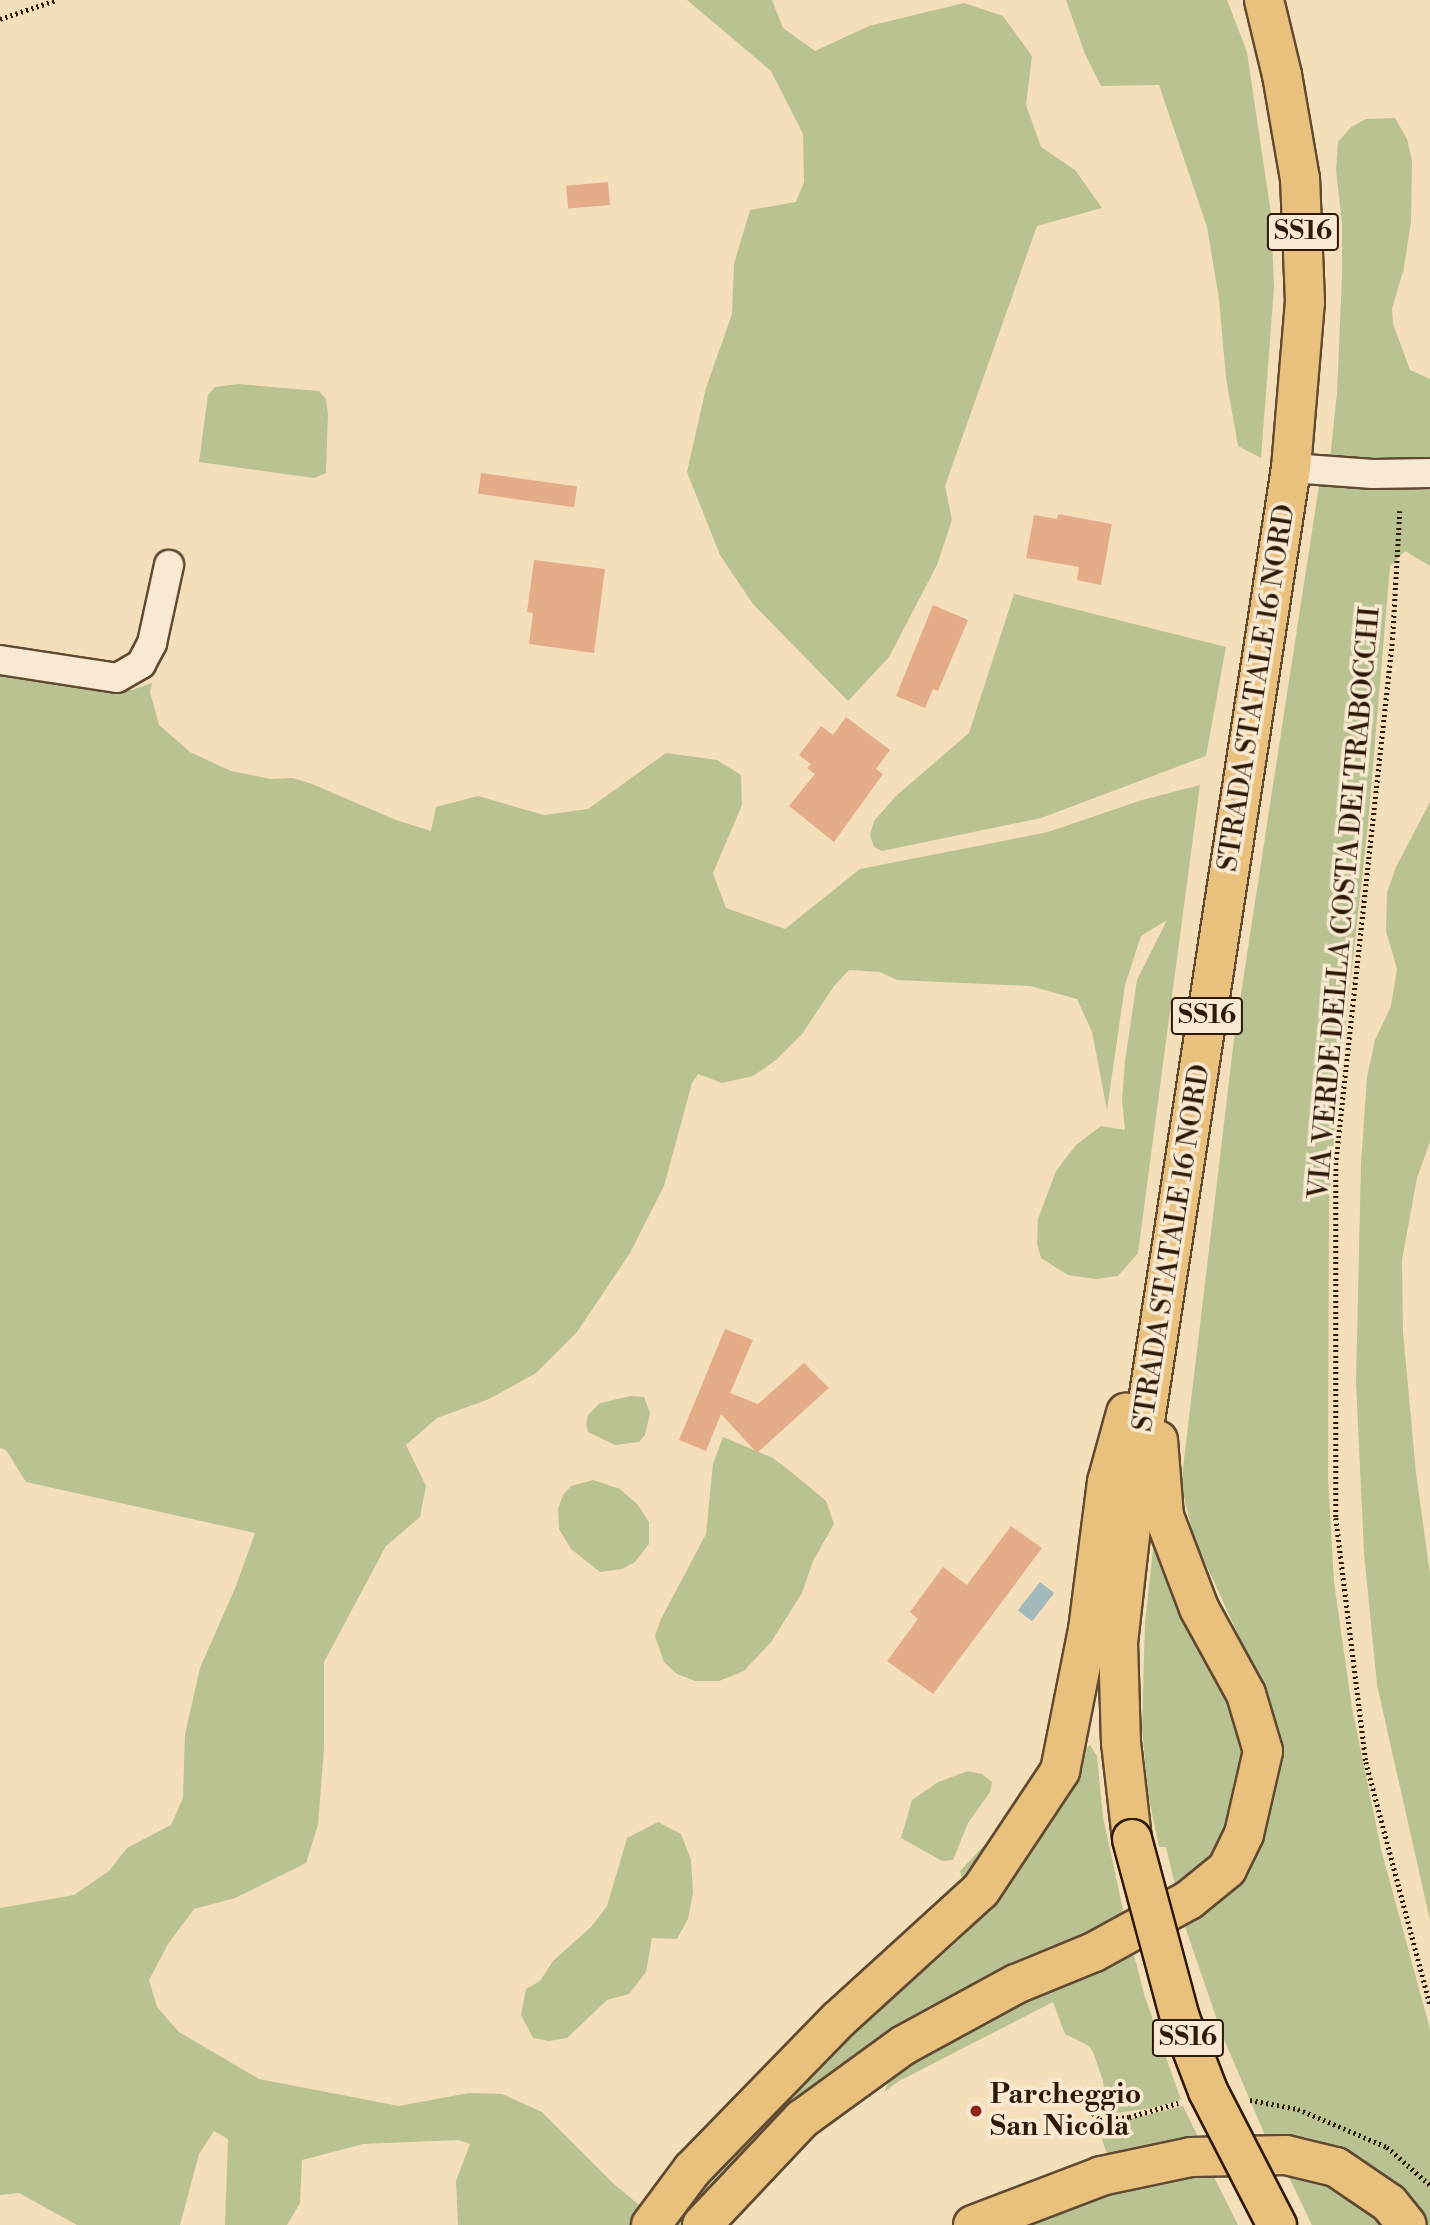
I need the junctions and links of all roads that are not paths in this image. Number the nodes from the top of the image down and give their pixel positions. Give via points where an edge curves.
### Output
1 (1264, 0) edge
2 (1291, 468) junction
3 (1430, 473) edge
4 (169, 565) dead end
5 (0, 660) edge
6 (1172, 1246) junction
7 (1153, 1369) junction
8 (651, 2225) edge
9 (702, 2225) edge
10 (973, 2225) edge
11 (1277, 2225) edge
12 (1407, 2225) edge

1 - 2 main road, STRADA STATALE 16 NORD / SS16 via 1300,179 1305,302
2 - 3 street
2 - 6 main road, STRADA STATALE 16 NORD / SS16
4 - 5 street via 152,643 141,664 117,678
6 - 7 main road, STRADA STATALE 16 NORD / SS16
6 - 8 main road via 1107,1482 1088,1630 1060,1771 981,1890 838,2020 692,2171
7 - 9 main road via 1164,1516 1199,1608 1246,1694 1263,1751 1244,1834 1227,1869 1189,1900 1106,1946 1016,1984 904,2045 802,2119
7 - 11 main road, STRADA STATALE 16 NORD / SS16, bridge via 1118,1643 1121,1743 1132,1839 1180,2018 1208,2091
10 - 12 main road via 1101,2176 1191,2157 1286,2155 1336,2167 1389,2203

